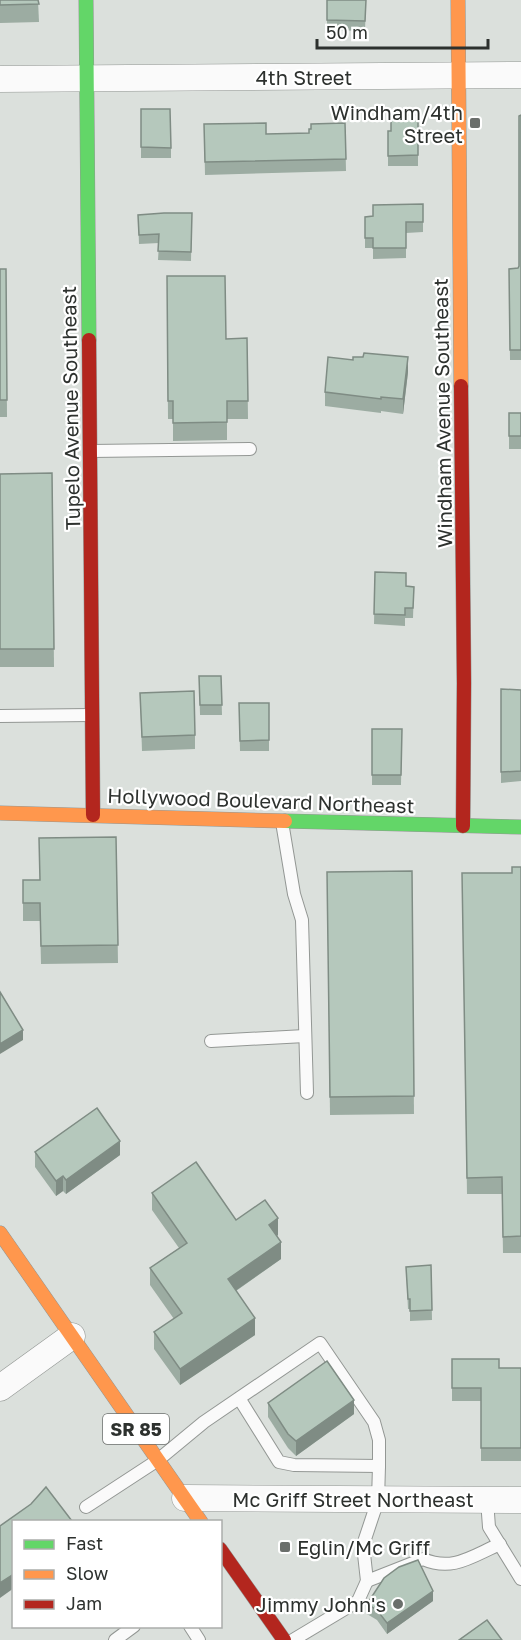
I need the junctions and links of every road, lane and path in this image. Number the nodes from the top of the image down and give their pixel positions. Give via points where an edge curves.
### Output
1 (86, 0) edge
2 (458, 0) edge
3 (521, 75) edge
4 (459, 76) junction
5 (86, 79) junction
6 (0, 80) edge
7 (250, 448) dead end
8 (90, 451) junction
9 (92, 715) junction
10 (0, 716) edge
11 (0, 813) edge
12 (93, 815) junction
13 (282, 821) junction
14 (464, 826) junction
15 (521, 827) edge
16 (305, 1036) junction
17 (211, 1041) dead end
18 (306, 1093) dead end
19 (0, 1233) edge
20 (72, 1336) junction
21 (0, 1388) edge
22 (239, 1398) junction
23 (158, 1460) junction
24 (379, 1466) junction
25 (184, 1498) junction
26 (378, 1500) junction
27 (487, 1500) junction
28 (521, 1500) edge
29 (86, 1507) dead end
30 (200, 1520) edge
31 (500, 1544) junction
32 (222, 1556) edge
33 (521, 1579) edge
34 (368, 1581) junction
35 (131, 1628) edge
36 (281, 1636) edge
37 (115, 1640) edge
38 (266, 1640) edge
39 (293, 1640) edge

1 - 5 main road, Tupelo Avenue Southeast
2 - 4 main road, Windham Avenue Southeast
3 - 4 street, 4th Street
4 - 5 street, 4th Street
4 - 14 main road, Windham Avenue Southeast
5 - 6 street, 4th Street
5 - 8 main road, Tupelo Avenue Southeast
7 - 8 lane
8 - 9 main road, Tupelo Avenue Southeast
9 - 10 lane
9 - 12 main road, Tupelo Avenue Southeast
11 - 12 main road, Hollywood Boulevard Northeast
12 - 13 main road, Hollywood Boulevard Northeast
13 - 14 main road, Hollywood Boulevard Northeast
13 - 16 lane via 302,920
14 - 15 main road, Hollywood Boulevard Northeast
16 - 17 lane
16 - 18 lane
19 - 20 main road, SR 85
20 - 21 street
20 - 23 main road, SR 85
22 - 23 lane
22 - 24 lane via 279,1462 294,1466
22 - 24 lane via 321,1343 374,1422
23 - 25 main road, SR 85
23 - 29 lane
24 - 26 lane
25 - 26 street, Mc Griff Street Northeast
25 - 30 main road, SR 85
26 - 27 street, Mc Griff Street Northeast
26 - 34 lane via 363,1545
27 - 28 street, Mc Griff Street Northeast
27 - 31 lane via 489,1527
31 - 33 lane
31 - 34 lane via 454,1565 423,1559
32 - 36 main road
34 - 39 lane via 358,1601
35 - 37 lane
36 - 38 lane

